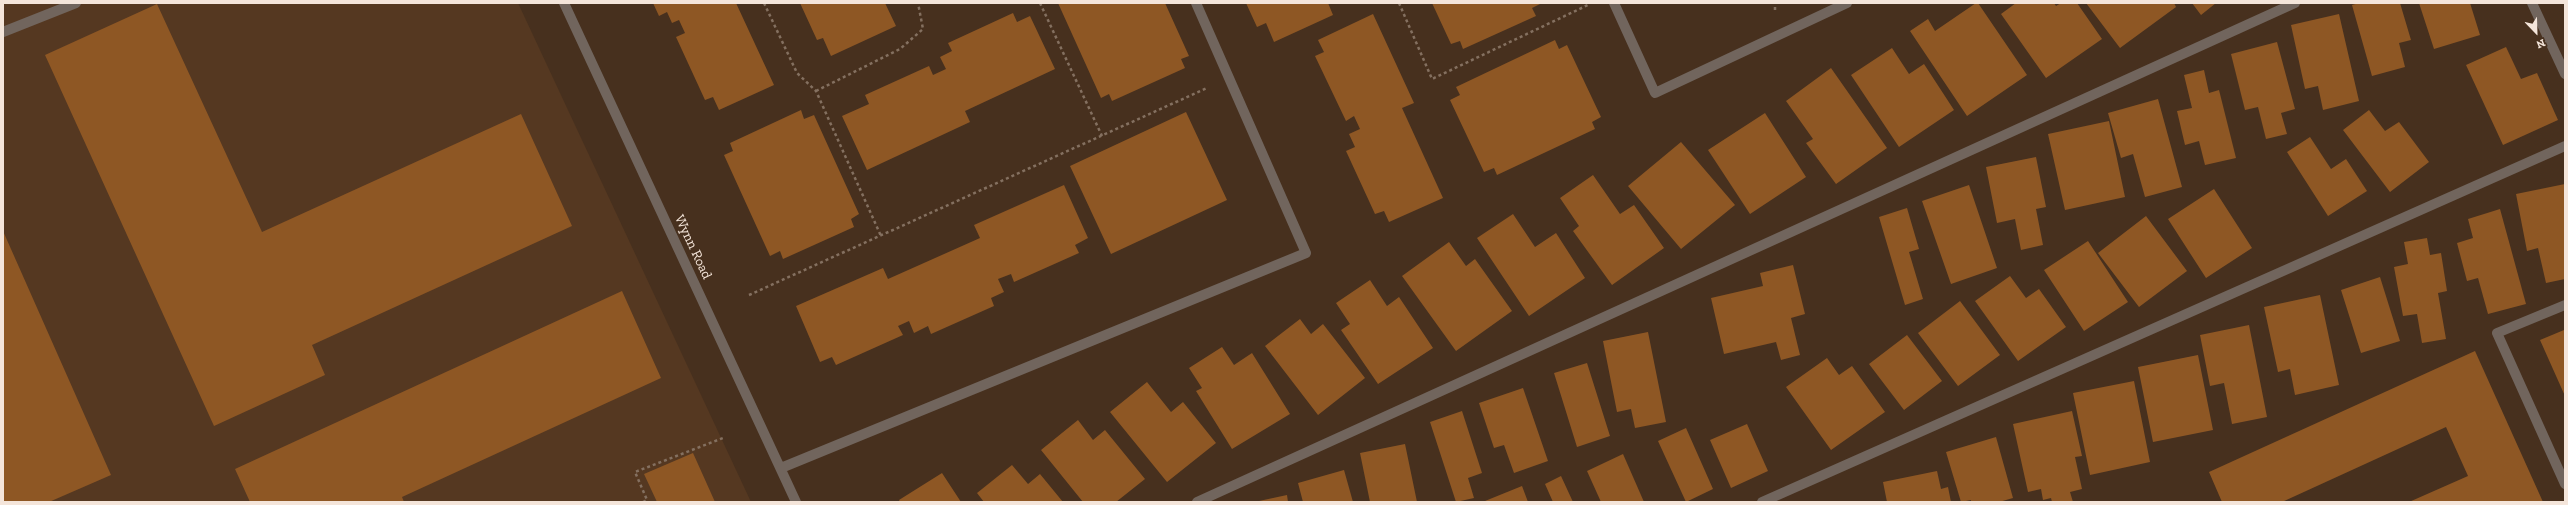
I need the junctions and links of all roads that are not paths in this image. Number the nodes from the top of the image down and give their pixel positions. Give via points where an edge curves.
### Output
1 (76, 3) edge
2 (564, 3) edge
3 (1196, 3) edge
4 (1614, 3) edge
5 (1847, 3) edge
6 (2295, 3) edge
7 (2532, 3) edge
8 (3, 32) edge
9 (2565, 74) edge
10 (2565, 146) edge
11 (2565, 304) edge
12 (781, 468) junction
13 (2565, 484) edge
14 (796, 502) edge
15 (1197, 502) edge
16 (1762, 502) edge

1 - 8 street
2 - 12 street, Wynn Road
3 - 12 street via 1306,253
4 - 5 street via 1655,93
6 - 15 street
7 - 9 street
10 - 16 street
11 - 13 street via 2497,333
12 - 14 street, Wynn Road

